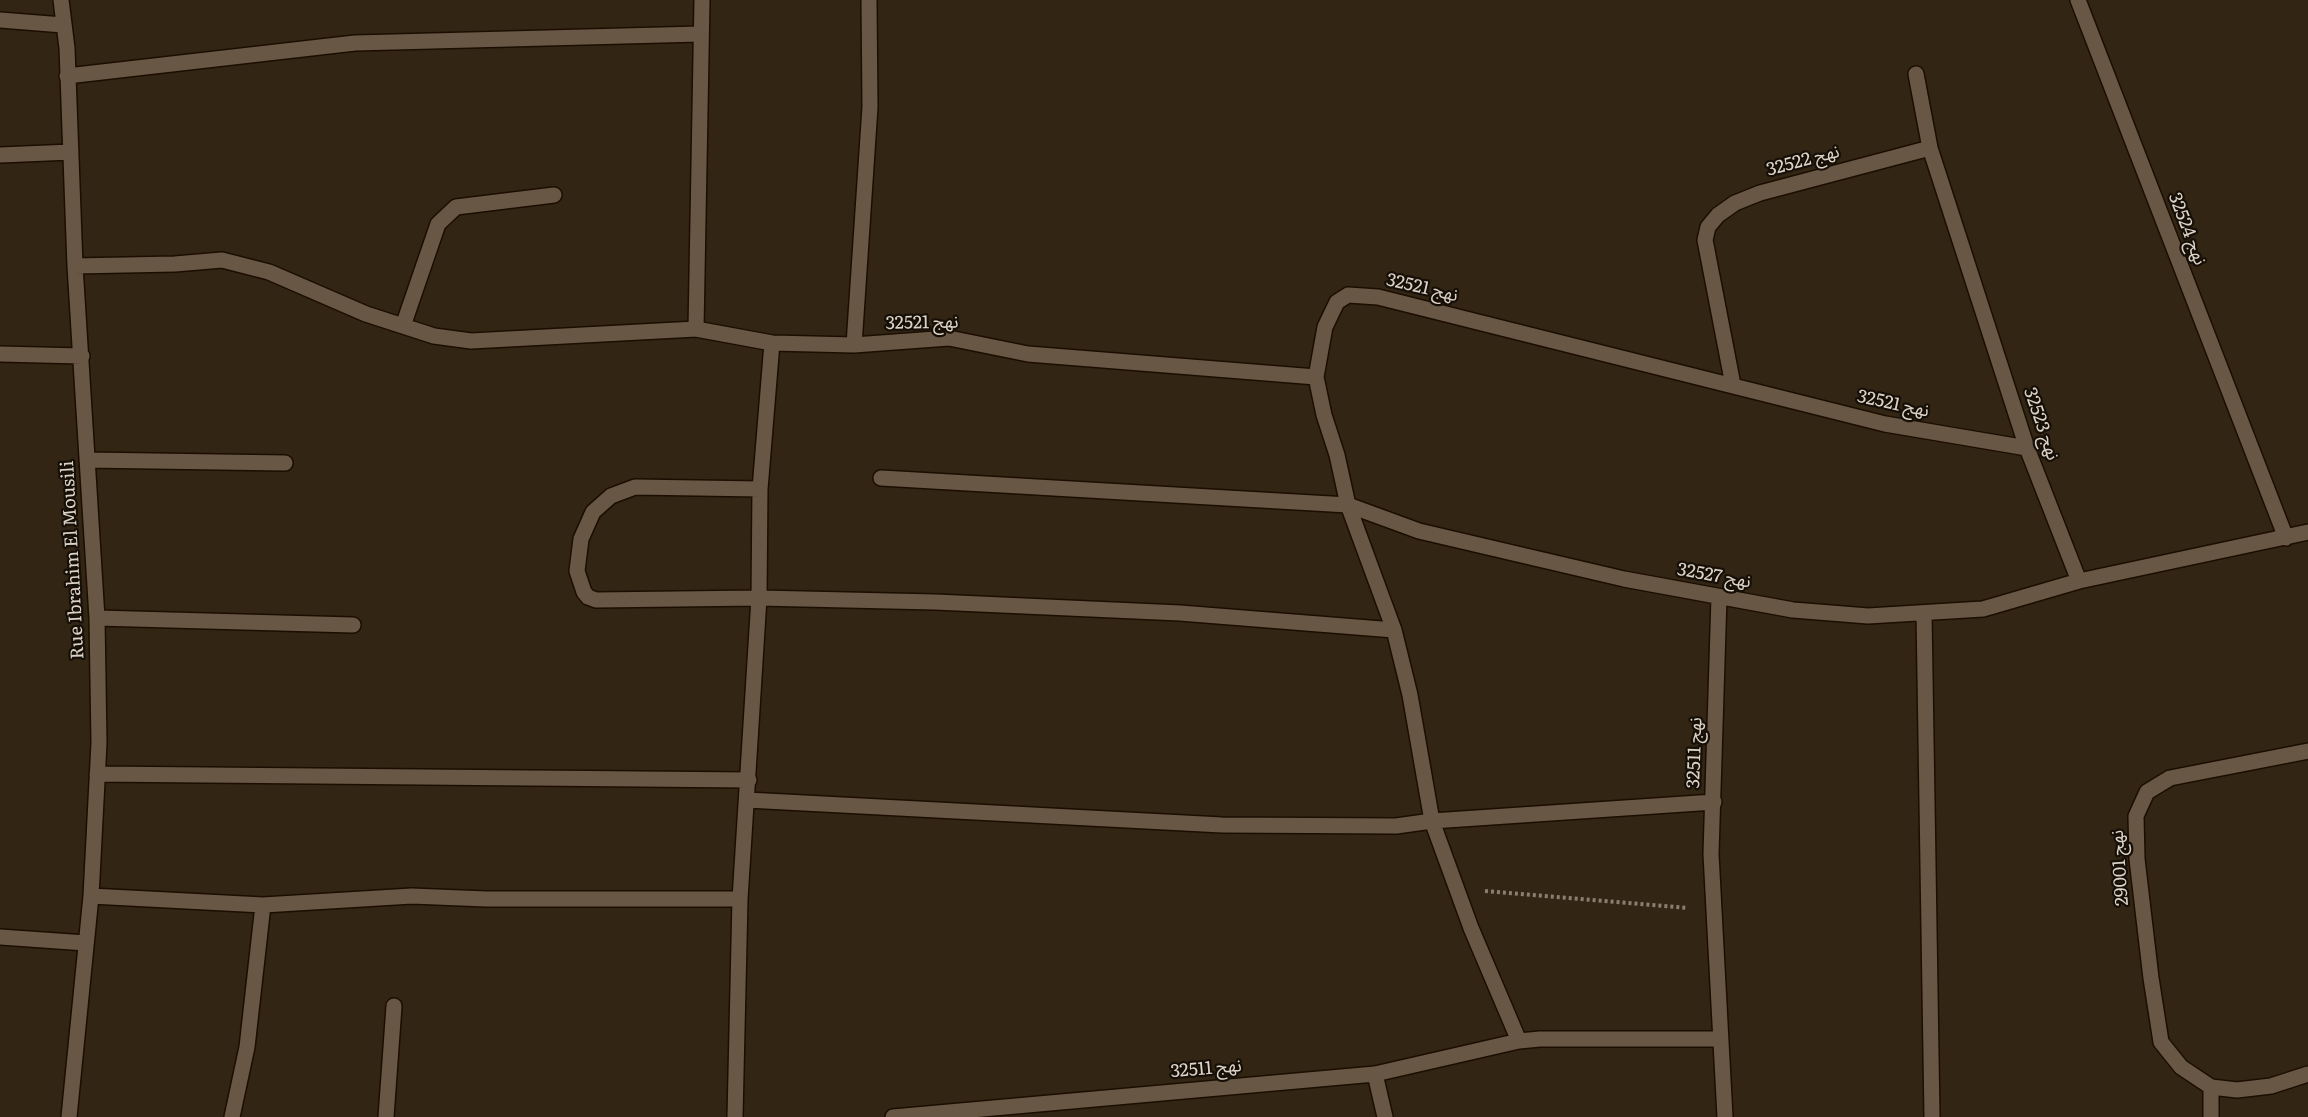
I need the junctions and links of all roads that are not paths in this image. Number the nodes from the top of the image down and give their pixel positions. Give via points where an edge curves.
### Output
1 (61, 0) edge
2 (702, 0) edge
3 (869, 0) edge
4 (2078, 0) edge
5 (0, 20) edge
6 (63, 25) junction
7 (700, 34) junction
8 (67, 75) junction
9 (1916, 75) dead end
10 (1930, 148) junction
11 (71, 152) junction
12 (0, 155) edge
13 (554, 195) dead end
14 (75, 266) junction
15 (403, 326) junction
16 (696, 329) junction
17 (772, 343) junction
18 (854, 345) junction
19 (0, 354) edge
20 (82, 356) junction
21 (1316, 376) junction
22 (1733, 385) junction
23 (2027, 448) junction
24 (87, 460) junction
25 (285, 463) dead end
26 (881, 478) dead end
27 (760, 489) junction
28 (1348, 505) junction
29 (2308, 532) edge
30 (2286, 538) junction
31 (2079, 581) junction
32 (1719, 597) junction
33 (759, 598) junction
34 (1924, 613) junction
35 (97, 618) junction
36 (353, 625) dead end
37 (1394, 630) junction
38 (2308, 751) edge
39 (96, 774) junction
40 (749, 780) junction
41 (747, 800) junction
42 (1713, 802) junction
43 (1432, 821) junction
44 (91, 896) junction
45 (740, 899) junction
46 (263, 905) junction
47 (0, 937) edge
48 (86, 944) junction
49 (394, 1006) dead end
50 (1720, 1039) junction
51 (1519, 1041) junction
52 (1375, 1074) junction
53 (2308, 1074) edge
54 (2211, 1087) junction
55 (69, 1117) edge
56 (232, 1117) edge
57 (386, 1117) edge
58 (735, 1117) edge
59 (893, 1117) edge
60 (1385, 1117) edge
61 (1725, 1117) edge
62 (1932, 1117) edge
63 (2211, 1117) edge

1 - 6 street, Rue Ibrahim El Mousili
2 - 7 street
3 - 18 street via 870,107
4 - 30 street, نهج 32524
5 - 6 street
6 - 8 street, Rue Ibrahim El Mousili
7 - 8 street via 355,43
7 - 16 street
8 - 11 street, Rue Ibrahim El Mousili
9 - 10 street, نهج 32523
10 - 22 street, نهج 32522 via 1760,193 1735,203 1708,227 1705,240
10 - 23 street, نهج 32523
11 - 12 street
11 - 14 street, Rue Ibrahim El Mousili
13 - 15 street via 456,207 438,224
14 - 15 street, نهج 32521 via 222,260 269,272
14 - 20 street, Rue Ibrahim El Mousili
15 - 16 street, نهج 32521 via 434,336 471,341
16 - 17 street, نهج 32521
17 - 18 street, نهج 32521
17 - 27 street
18 - 21 street, نهج 32521 via 949,338 1028,354
19 - 20 street
20 - 24 street, Rue Ibrahim El Mousili
21 - 22 street, نهج 32521 via 1325,327 1337,302 1348,295 1378,297
21 - 28 street
22 - 23 street, نهج 32521 via 1886,424
23 - 31 street, نهج 32523
24 - 25 street
24 - 35 street, Rue Ibrahim El Mousili
26 - 28 street, نهج 32527
27 - 33 street
27 - 33 street via 635,487 611,496 593,512 581,539 578,571 584,592 596,600
28 - 32 street, نهج 32527 via 1419,531
28 - 37 street
29 - 30 street
30 - 31 street
31 - 34 street, نهج 32527 via 1983,609
32 - 34 street, نهج 32527 via 1793,610 1868,616
32 - 42 street, نهج 32511
33 - 37 street via 1180,613
33 - 40 street
34 - 62 street
35 - 36 street
35 - 39 street, Rue Ibrahim El Mousili
37 - 43 street via 1410,695
38 - 54 street, نهج 29001 via 2170,778 2147,792 2136,816 2137,859 2161,1042 2181,1066
39 - 40 street
39 - 44 street, Rue Ibrahim El Mousili
40 - 41 street
41 - 43 street via 1222,825 1396,826
41 - 45 street
42 - 43 street
42 - 50 street, نهج 32511 via 1711,854
43 - 51 street via 1471,928
44 - 46 street
44 - 48 street, Rue Ibrahim El Mousili
45 - 46 street via 412,896
45 - 58 street
46 - 56 street via 248,1047
47 - 48 street
48 - 55 street, Rue Ibrahim El Mousili
49 - 57 street
50 - 51 street, نهج 32511
50 - 61 street, نهج 32511
51 - 52 street, نهج 32511
52 - 59 street, نهج 32511
52 - 60 street
53 - 54 street via 2271,1086 2237,1090
54 - 63 street

